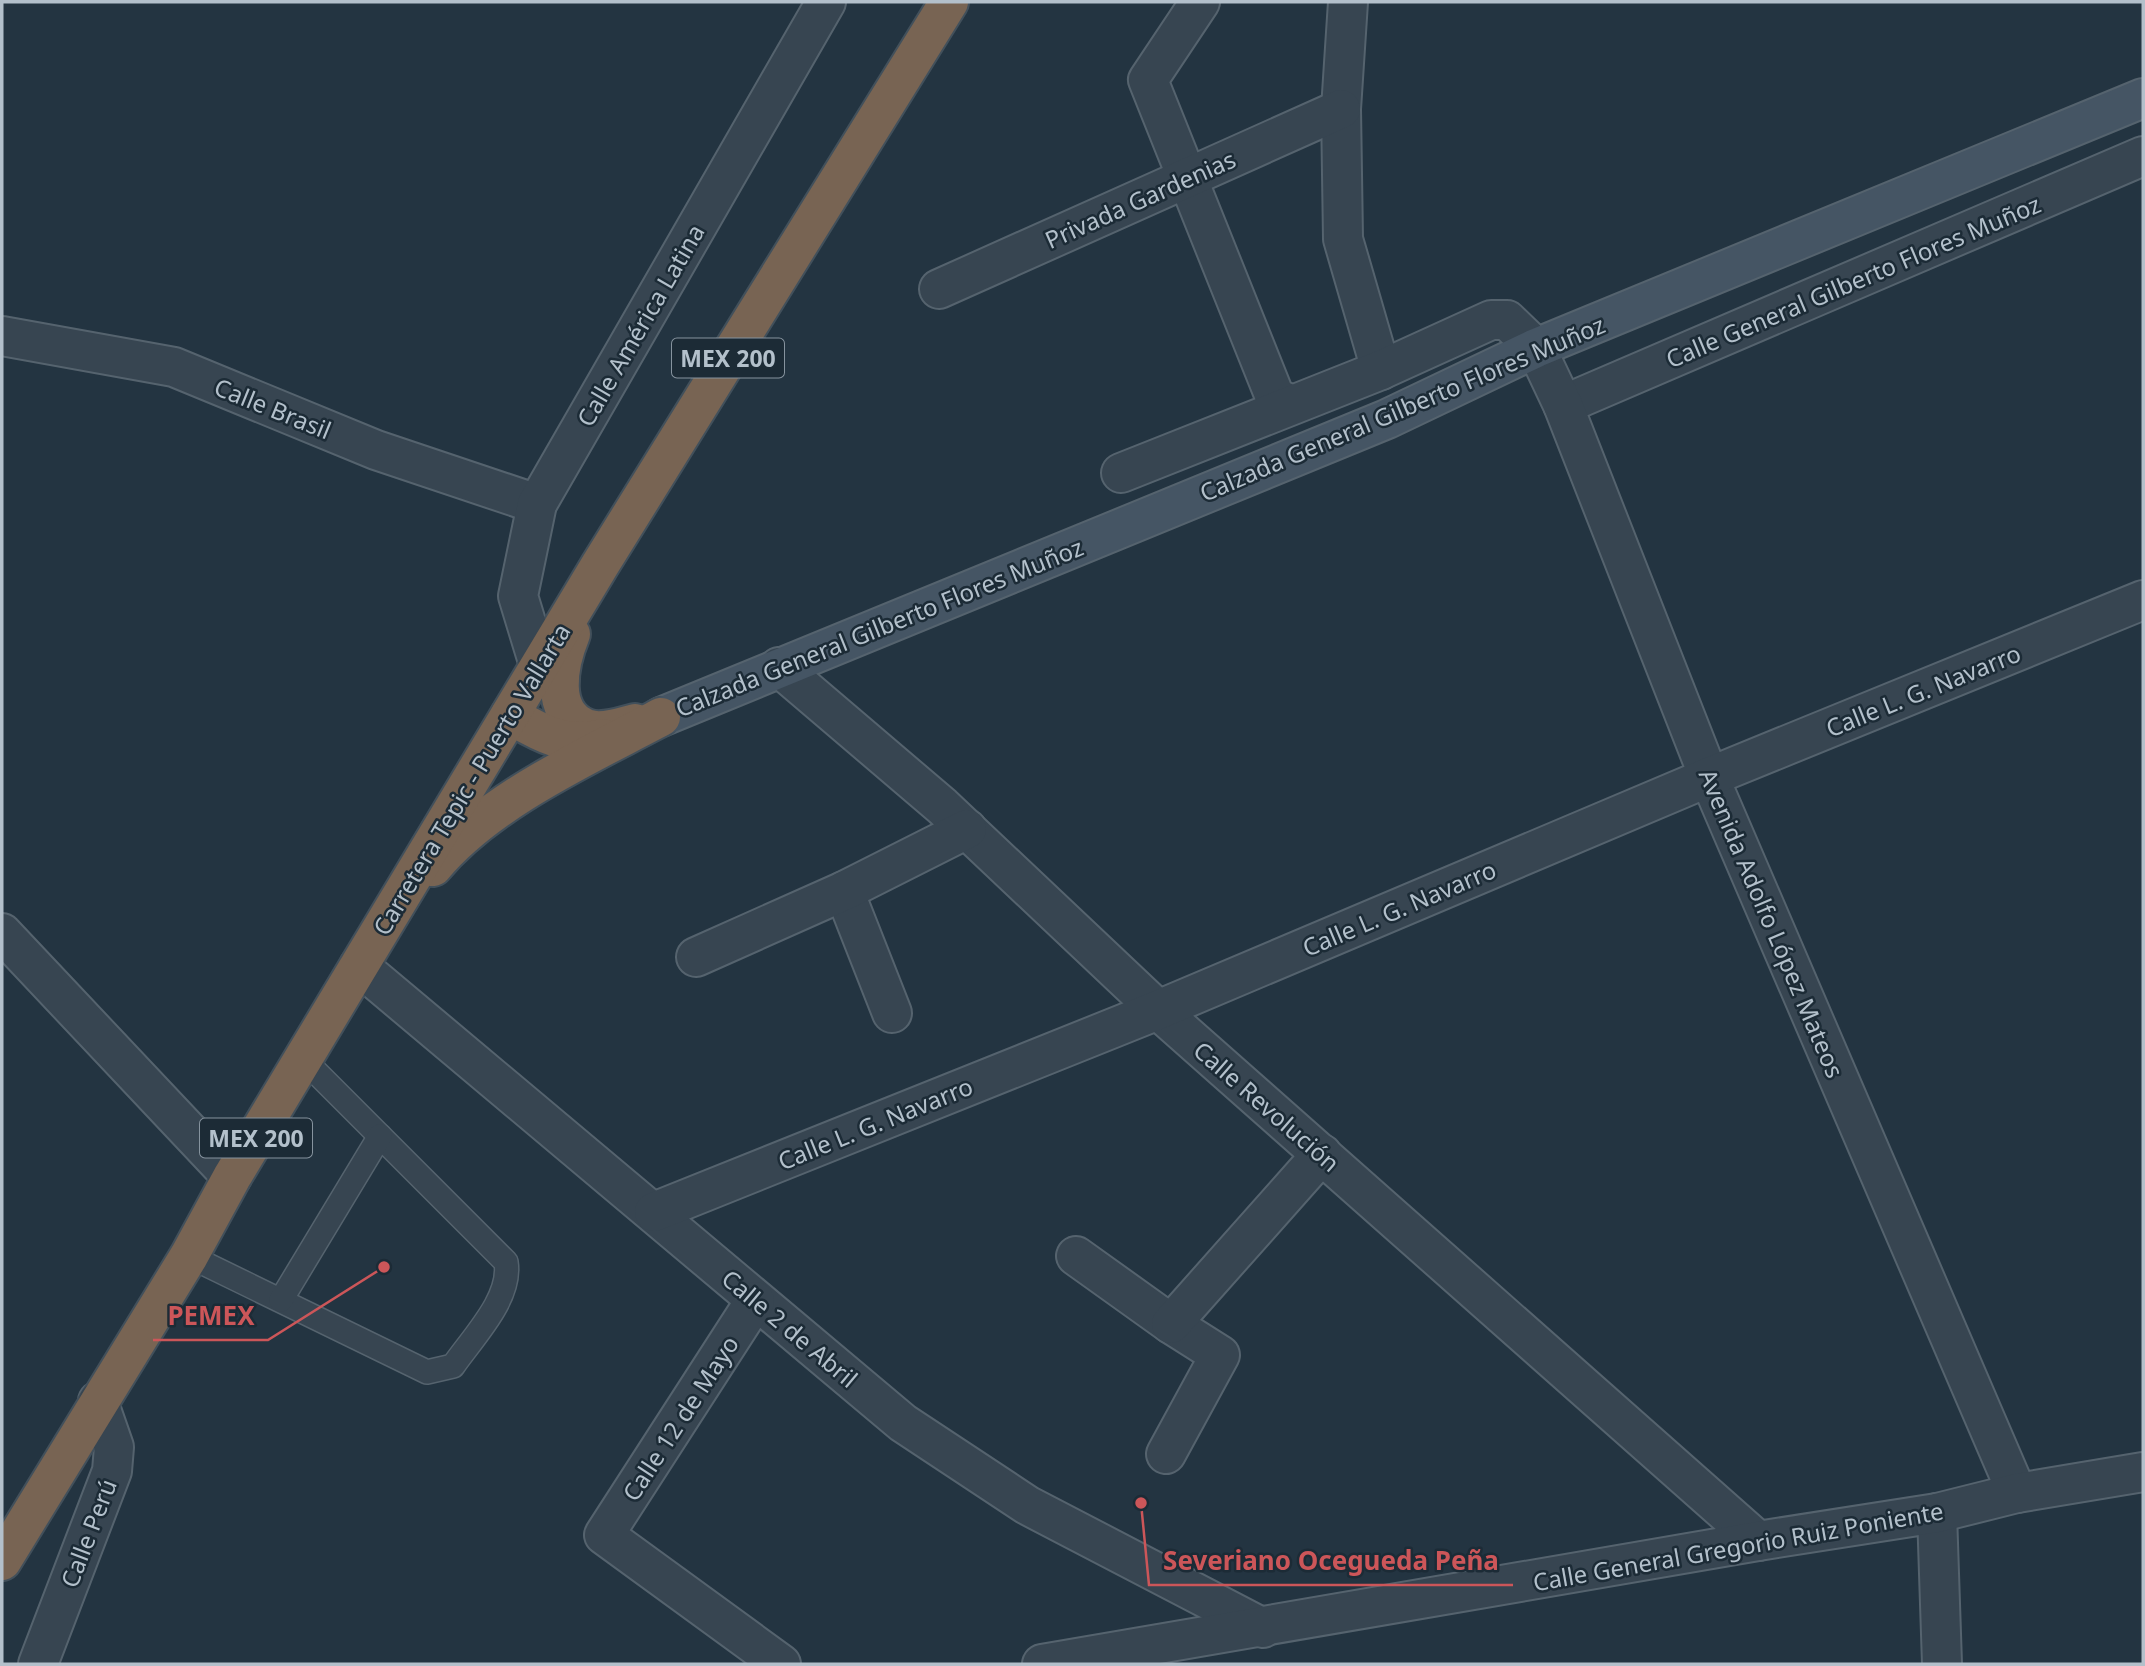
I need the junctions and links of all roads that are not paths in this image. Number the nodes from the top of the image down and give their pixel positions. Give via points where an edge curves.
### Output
1 (826, 2) edge
2 (949, 2) edge
3 (1200, 2) edge
4 (1348, 2) edge
5 (2143, 98) edge
6 (1341, 108) junction
7 (2143, 158) edge
8 (1186, 178) junction
9 (939, 289) dead end
10 (2, 337) edge
11 (1536, 348) junction
12 (1381, 370) junction
13 (1289, 404) junction
14 (1563, 405) junction
15 (1121, 473) dead end
16 (537, 504) junction
17 (600, 565) junction
18 (2143, 600) edge
19 (539, 665) junction
20 (779, 667) junction
21 (510, 715) junction
22 (661, 717) junction
23 (1709, 777) junction
24 (967, 829) junction
25 (844, 891) junction
26 (2, 933) edge
27 (379, 933) junction
28 (696, 957) dead end
29 (359, 965) junction
30 (1158, 1010) junction
31 (892, 1013) dead end
32 (304, 1060) junction
33 (380, 1136) junction
34 (1322, 1154) junction
35 (232, 1177) junction
36 (654, 1212) junction
37 (189, 1256) junction
38 (1076, 1256) dead end
39 (281, 1300) junction
40 (755, 1301) junction
41 (1171, 1324) junction
42 (98, 1401) junction
43 (1166, 1454) dead end
44 (2143, 1472) edge
45 (2017, 1493) junction
46 (1937, 1513) junction
47 (1758, 1541) junction
48 (2, 1562) edge
49 (1264, 1628) junction
50 (1059, 1663) edge
51 (38, 1664) edge
52 (781, 1664) edge
53 (1942, 1664) edge

1 - 16 street, Calle América Latina
2 - 17 highway, Carretera Tepic - Puerto Vallarta / MEX 200
3 - 8 street via 1148,80
4 - 6 street
5 - 11 main road, Calzada General Gilberto Flores Muñoz
6 - 8 street, Privada Gardenias
6 - 12 street via 1343,239
7 - 14 street, Calle General Gilberto Flores Muñoz
8 - 9 street, Privada Gardenias
8 - 13 street via 1275,397
10 - 16 street, Calle Brasil via 174,367 376,450
11 - 12 street via 1507,320 1491,320
11 - 14 street, Avenida Adolfo López Mateos
11 - 20 main road, Calzada General Gilberto Flores Muñoz via 1387,419
12 - 13 street
13 - 15 street
14 - 23 street, Avenida Adolfo López Mateos
16 - 19 street, Calle América Latina via 518,596
17 - 19 highway, Carretera Tepic - Puerto Vallarta / MEX 200
17 - 22 highway via 559,672 564,708 573,721 587,729 608,730
18 - 23 street, Calle L. G. Navarro
19 - 21 highway, Carretera Tepic - Puerto Vallarta / MEX 200
20 - 22 main road, Calzada General Gilberto Flores Muñoz
20 - 24 street, Calle Revolución
21 - 22 highway via 541,733 570,742 599,739
21 - 27 highway, Carretera Tepic - Puerto Vallarta / MEX 200
22 - 27 highway via 531,789 492,816 437,863
23 - 30 street, Calle L. G. Navarro
23 - 45 street, Avenida Adolfo López Mateos
24 - 25 street
24 - 30 street, Calle Revolución
25 - 28 street
25 - 31 street
26 - 35 street
27 - 29 highway, Carretera Tepic - Puerto Vallarta / MEX 200
29 - 32 highway, Carretera Tepic - Puerto Vallarta / MEX 200
29 - 36 street, Calle 2 de Abril
30 - 34 street, Calle Revolución
30 - 36 street, Calle L. G. Navarro
32 - 33 lane
32 - 35 highway, Carretera Tepic - Puerto Vallarta / MEX 200
33 - 39 lane
33 - 39 lane via 506,1262 504,1291 453,1366 427,1372
34 - 41 street
34 - 47 street, Calle Revolución
35 - 37 highway, Carretera Tepic - Puerto Vallarta / MEX 200
36 - 40 street, Calle 2 de Abril
37 - 39 lane
37 - 42 highway, Carretera Tepic - Puerto Vallarta / MEX 200
38 - 41 street
40 - 49 street, Calle 2 de Abril via 903,1423 1027,1505
40 - 52 street, Calle 12 de Mayo via 604,1535
41 - 43 street via 1220,1355
42 - 48 highway, Carretera Tepic - Puerto Vallarta / MEX 200
42 - 51 street, Calle Perú via 114,1447 112,1471
44 - 45 street, Calle General Gregorio Ruiz Poniente
45 - 46 street, Calle General Gregorio Ruiz Poniente
46 - 47 street, Calle General Gregorio Ruiz Poniente
46 - 53 street
47 - 49 street, Calle General Gregorio Ruiz Poniente
49 - 50 street, Calle General Gregorio Ruiz Poniente

